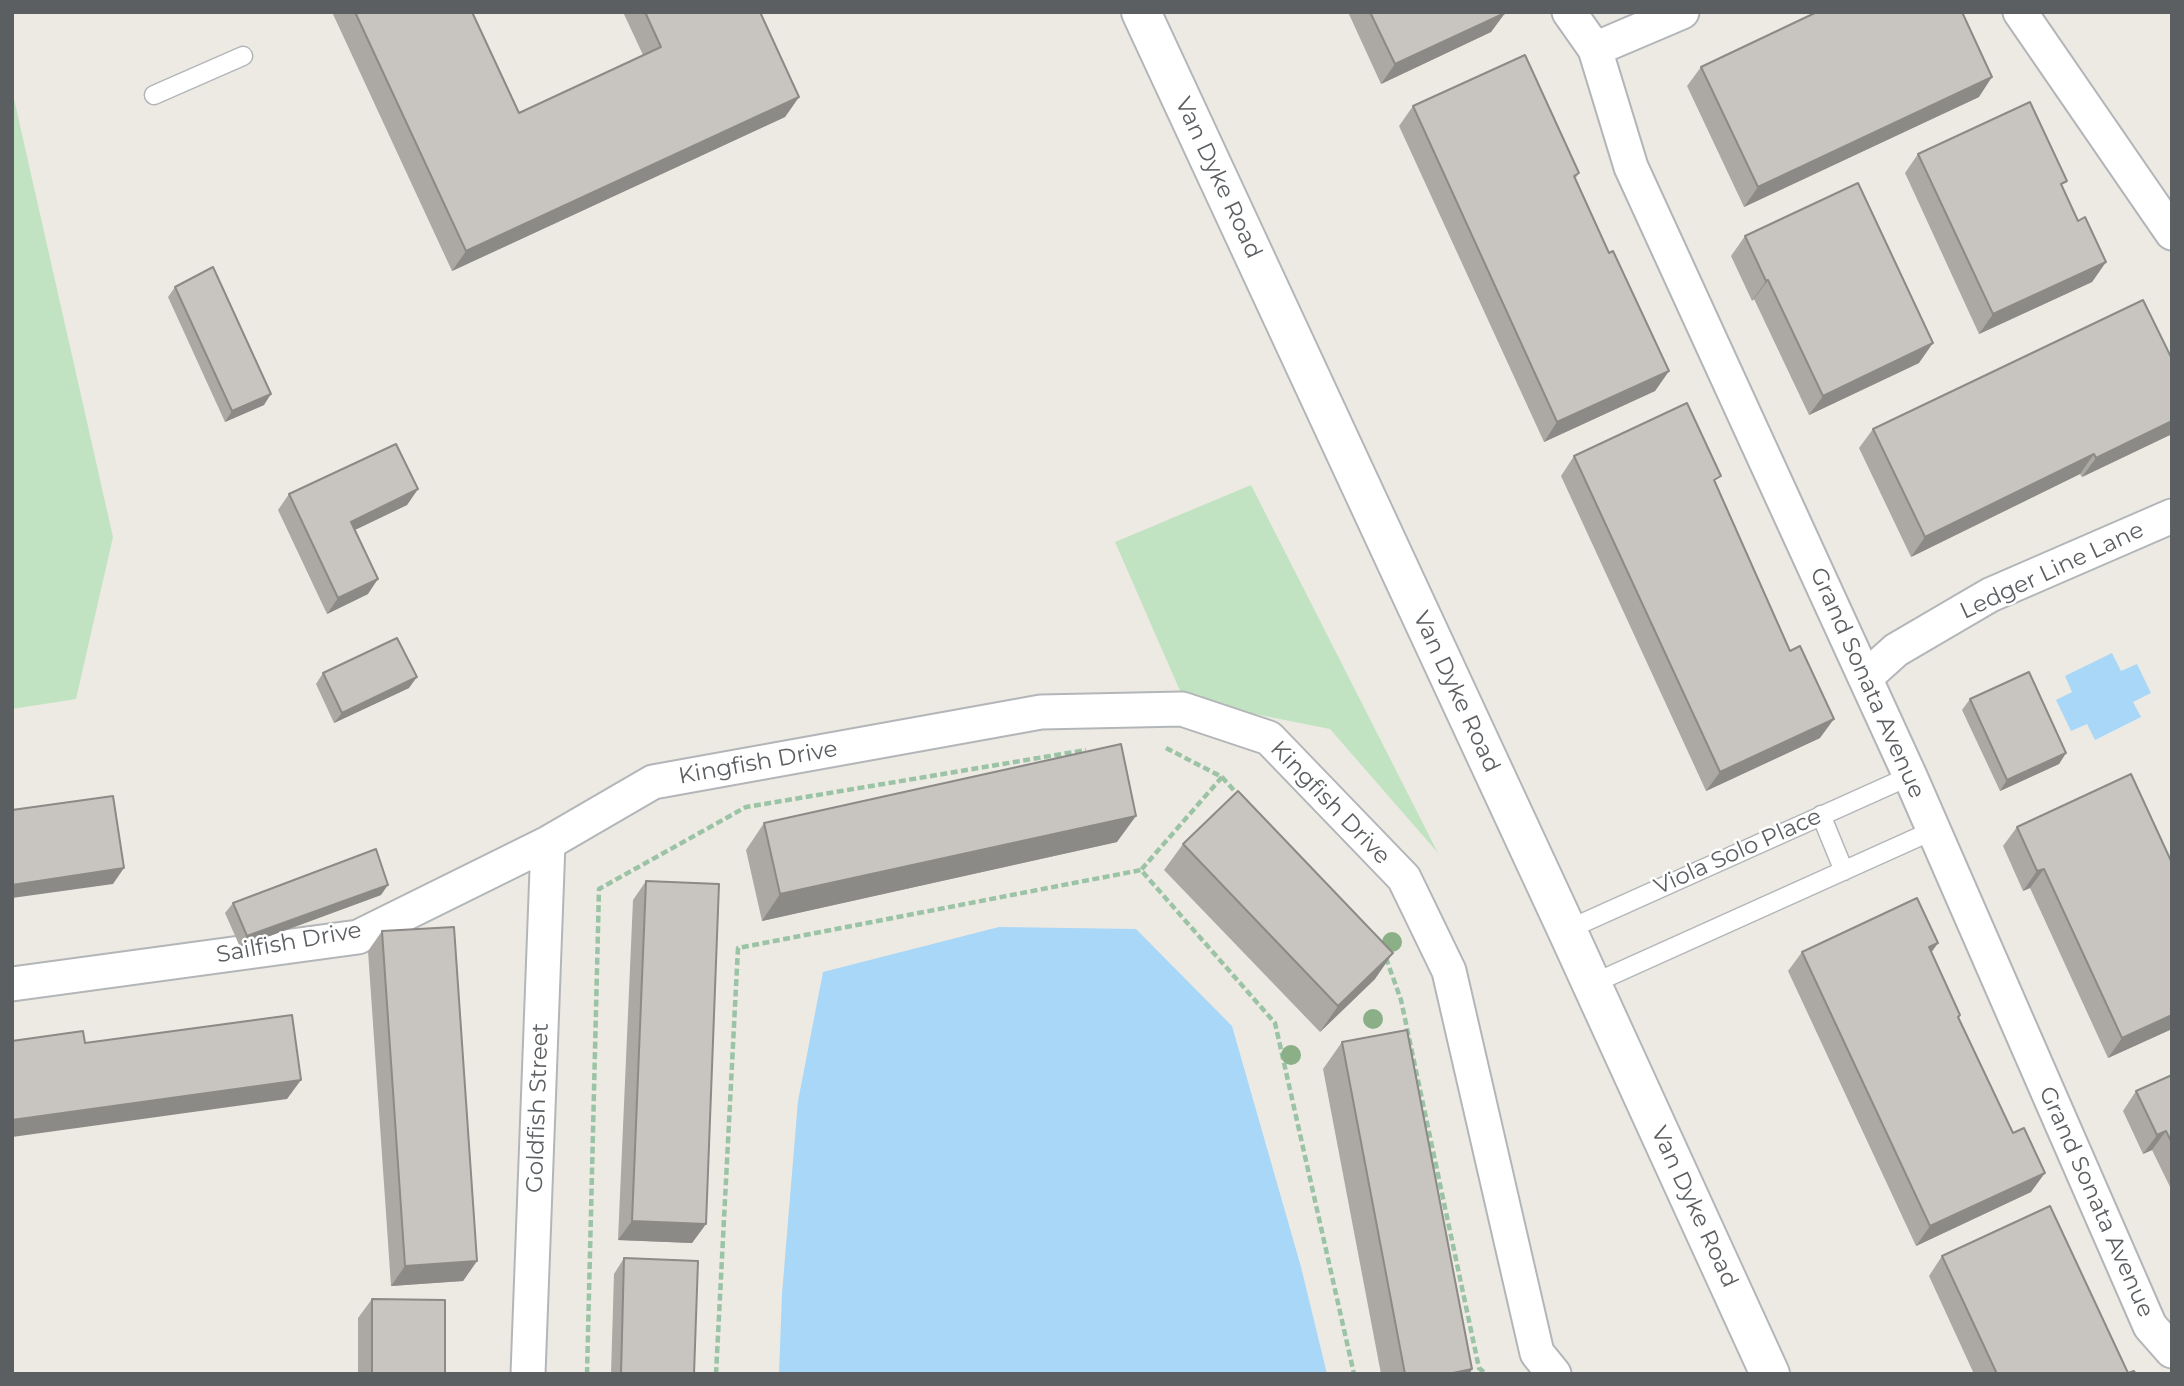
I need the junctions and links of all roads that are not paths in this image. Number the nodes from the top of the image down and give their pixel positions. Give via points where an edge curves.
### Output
1 (1141, 12) edge
2 (1569, 12) edge
3 (1682, 12) edge
4 (2020, 12) edge
5 (1595, 50) junction
6 (243, 56) dead end
7 (154, 95) dead end
8 (2172, 233) edge
9 (2172, 516) edge
10 (1866, 678) junction
11 (1910, 776) junction
12 (1821, 815) junction
13 (1934, 830) junction
14 (548, 843) junction
15 (1844, 871) junction
16 (1567, 930) junction
17 (12, 984) edge
18 (1592, 984) junction
19 (2172, 1351) edge
20 (528, 1374) edge
21 (1554, 1374) edge
22 (1770, 1374) edge

1 - 16 main road, Van Dyke Road
2 - 5 street, Grand Sonata Avenue
3 - 5 street
4 - 8 street
5 - 10 street, Grand Sonata Avenue via 1631,167
6 - 7 lane
9 - 10 street, Ledger Line Lane via 1990,595 1896,650
10 - 11 street, Grand Sonata Avenue
11 - 12 lane, Viola Solo Place
11 - 13 street, Grand Sonata Avenue
12 - 15 lane
12 - 16 lane, Viola Solo Place
13 - 15 lane
13 - 19 street, Grand Sonata Avenue via 2150,1326
14 - 17 street, Sailfish Drive via 358,937
14 - 20 street, Goldfish Street
14 - 21 street, Kingfish Drive via 653,782 1041,712 1182,709 1269,738 1404,878 1450,971 1537,1353
15 - 18 lane
16 - 18 main road, Van Dyke Road
18 - 22 main road, Van Dyke Road

